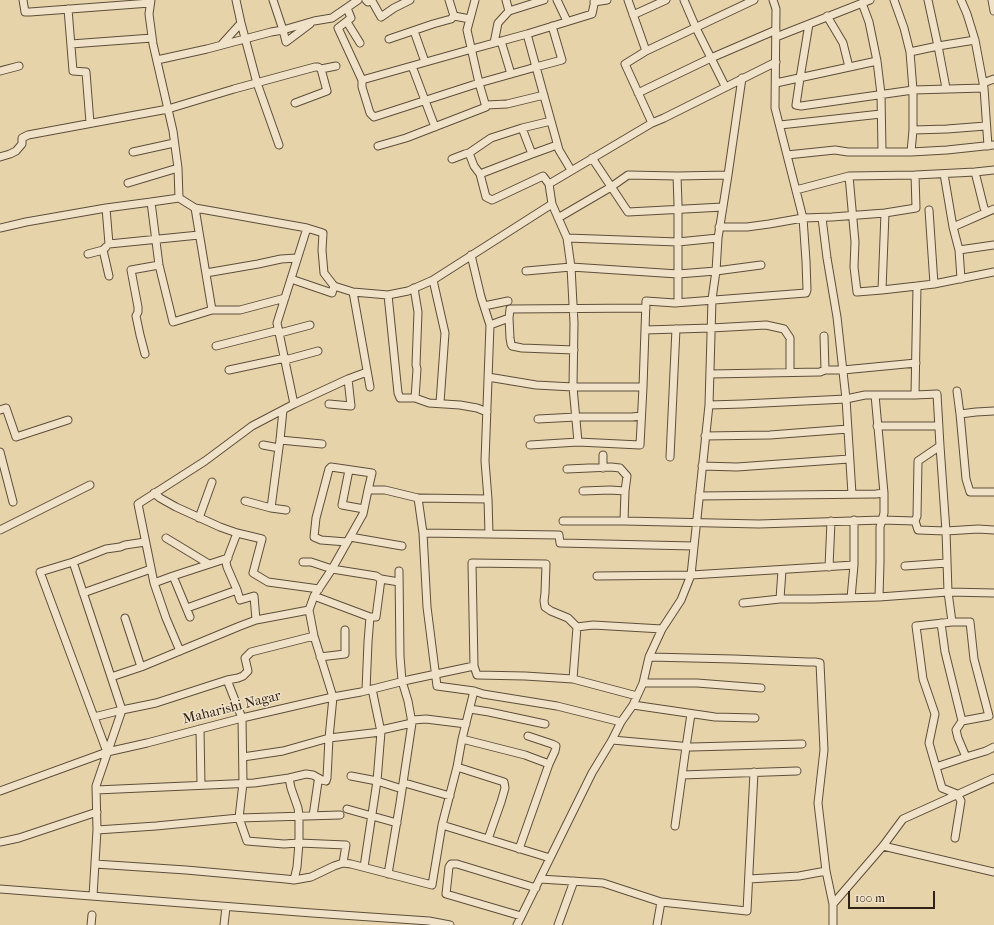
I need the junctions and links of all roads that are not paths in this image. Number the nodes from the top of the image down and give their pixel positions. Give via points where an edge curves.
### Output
1 (23, 0) edge
2 (236, 0) edge
3 (272, 0) edge
4 (358, 0) edge
5 (366, 0) edge
6 (410, 0) edge
7 (449, 0) edge
8 (475, 0) edge
9 (506, 0) edge
10 (544, 0) edge
11 (557, 0) edge
12 (607, 0) edge
13 (628, 0) edge
14 (666, 0) edge
15 (684, 0) edge
16 (774, 0) edge
17 (870, 0) edge
18 (894, 0) edge
19 (928, 0) edge
20 (961, 0) edge
21 (992, 0) edge
22 (594, 1) edge
23 (750, 1) edge
24 (151, 2) edge
25 (862, 3) junction
26 (346, 8) junction
27 (68, 9) junction
28 (509, 11) junction
29 (994, 11) edge
30 (633, 15) junction
31 (454, 16) junction
32 (827, 16) junction
33 (470, 19) junction
34 (314, 21) junction
35 (567, 21) junction
36 (347, 22) junction
37 (240, 23) junction
38 (809, 24) junction
39 (552, 26) junction
40 (696, 28) junction
41 (283, 30) junction
42 (414, 31) junction
43 (776, 33) junction
44 (527, 34) junction
45 (152, 38) junction
46 (245, 38) junction
47 (389, 39) dead end
48 (975, 40) junction
49 (498, 42) junction
50 (360, 43) dead end
51 (71, 44) junction
52 (222, 44) junction
53 (938, 46) junction
54 (471, 49) junction
55 (646, 51) junction
56 (910, 52) junction
57 (711, 58) junction
58 (157, 60) junction
59 (877, 61) junction
60 (425, 62) junction
61 (776, 62) junction
62 (19, 66) dead end
63 (336, 66) dead end
64 (412, 66) junction
65 (536, 66) junction
66 (849, 67) junction
67 (322, 69) junction
68 (0, 71) edge
69 (511, 74) junction
70 (742, 78) junction
71 (800, 78) junction
72 (994, 79) edge
73 (362, 80) junction
74 (257, 83) junction
75 (479, 83) junction
76 (776, 83) junction
77 (983, 85) junction
78 (725, 86) junction
79 (946, 88) junction
80 (913, 90) junction
81 (638, 93) junction
82 (881, 94) junction
83 (544, 96) junction
84 (425, 101) junction
85 (295, 103) dead end
86 (486, 105) junction
87 (168, 109) junction
88 (881, 114) junction
89 (551, 121) junction
90 (652, 122) junction
91 (90, 124) junction
92 (780, 125) junction
93 (986, 126) junction
94 (435, 127) junction
95 (522, 128) junction
96 (913, 130) junction
97 (174, 143) junction
98 (279, 145) dead end
99 (557, 145) junction
100 (991, 145) edge
101 (378, 146) dead end
102 (882, 151) junction
103 (133, 152) dead end
104 (911, 152) junction
105 (469, 153) junction
106 (532, 154) junction
107 (787, 155) junction
108 (0, 157) edge
109 (592, 158) junction
110 (452, 159) dead end
111 (178, 168) junction
112 (571, 170) junction
113 (994, 170) edge
114 (975, 172) junction
115 (480, 174) junction
116 (944, 174) junction
117 (728, 175) junction
118 (915, 175) junction
119 (677, 176) junction
120 (849, 176) junction
121 (128, 183) dead end
122 (549, 184) junction
123 (611, 186) junction
124 (796, 190) junction
125 (179, 198) junction
126 (151, 202) junction
127 (552, 204) junction
128 (723, 207) junction
129 (106, 208) junction
130 (195, 208) junction
131 (678, 210) junction
132 (929, 210) dead end
133 (991, 211) edge
134 (885, 213) junction
135 (852, 216) junction
136 (558, 218) junction
137 (803, 218) junction
138 (822, 218) junction
139 (719, 227) junction
140 (953, 227) junction
141 (0, 228) edge
142 (306, 228) junction
143 (199, 235) junction
144 (156, 238) junction
145 (567, 238) junction
146 (718, 238) junction
147 (678, 242) junction
148 (109, 244) junction
149 (994, 245) edge
150 (103, 250) junction
151 (959, 250) junction
152 (88, 254) dead end
153 (471, 255) junction
154 (297, 258) junction
155 (159, 265) junction
156 (761, 265) dead end
157 (571, 267) junction
158 (526, 271) dead end
159 (716, 271) junction
160 (994, 272) edge
161 (206, 273) junction
162 (678, 274) junction
163 (109, 276) dead end
164 (291, 279) junction
165 (961, 279) junction
166 (433, 280) junction
167 (934, 284) junction
168 (334, 286) junction
169 (917, 286) junction
170 (414, 288) junction
171 (882, 290) junction
172 (353, 292) junction
173 (388, 295) junction
174 (285, 298) junction
175 (712, 299) junction
176 (508, 301) dead end
177 (678, 302) junction
178 (484, 306) junction
179 (646, 308) junction
180 (574, 309) junction
181 (212, 310) junction
182 (509, 318) junction
183 (490, 325) junction
184 (310, 326) dead end
185 (711, 328) junction
186 (676, 329) junction
187 (645, 330) junction
188 (279, 332) junction
189 (824, 336) dead end
190 (216, 346) dead end
191 (574, 350) junction
192 (318, 351) dead end
193 (145, 354) dead end
194 (285, 359) junction
195 (916, 363) junction
196 (229, 370) dead end
197 (825, 370) junction
198 (842, 370) junction
199 (367, 372) junction
200 (790, 372) junction
201 (710, 374) junction
202 (488, 377) junction
203 (348, 379) junction
204 (370, 387) dead end
205 (573, 387) junction
206 (643, 387) junction
207 (957, 391) dead end
208 (875, 395) junction
209 (915, 395) junction
210 (415, 398) junction
211 (846, 399) junction
212 (440, 403) junction
213 (294, 404) junction
214 (329, 404) dead end
215 (708, 405) junction
216 (0, 410) edge
217 (283, 410) junction
218 (994, 411) edge
219 (487, 412) junction
220 (960, 414) junction
221 (641, 416) junction
222 (576, 417) junction
223 (538, 419) dead end
224 (68, 420) dead end
225 (877, 426) junction
226 (939, 426) junction
227 (848, 430) junction
228 (705, 436) junction
229 (280, 440) junction
230 (578, 442) junction
231 (322, 444) dead end
232 (263, 445) dead end
233 (530, 445) dead end
234 (940, 446) junction
235 (279, 448) junction
236 (0, 452) edge
237 (603, 455) dead end
238 (670, 457) dead end
239 (849, 459) junction
240 (702, 466) junction
241 (603, 468) junction
242 (567, 469) dead end
243 (349, 470) junction
244 (3, 474) edge
245 (212, 482) dead end
246 (90, 485) dead end
247 (368, 490) junction
248 (583, 491) dead end
249 (625, 491) junction
250 (994, 492) edge
251 (154, 493) junction
252 (884, 493) junction
253 (852, 494) junction
254 (699, 496) junction
255 (418, 498) junction
256 (488, 499) junction
257 (245, 501) dead end
258 (13, 502) dead end
259 (271, 508) junction
260 (364, 509) junction
261 (286, 510) dead end
262 (199, 518) junction
263 (854, 520) junction
264 (882, 520) junction
265 (563, 521) dead end
266 (624, 521) junction
267 (831, 521) junction
268 (915, 521) junction
269 (696, 523) junction
270 (0, 530) edge
271 (994, 530) edge
272 (946, 531) junction
273 (237, 533) junction
274 (423, 533) junction
275 (489, 534) junction
276 (166, 538) dead end
277 (349, 539) junction
278 (145, 542) junction
279 (402, 546) dead end
280 (694, 546) junction
281 (228, 558) junction
282 (73, 562) junction
283 (303, 562) dead end
284 (947, 563) junction
285 (209, 564) junction
286 (854, 565) junction
287 (904, 566) dead end
288 (829, 567) junction
289 (151, 569) junction
290 (332, 569) junction
291 (399, 570) dead end
292 (782, 570) junction
293 (691, 575) junction
294 (174, 576) junction
295 (597, 576) dead end
296 (381, 579) junction
297 (400, 582) junction
298 (154, 583) junction
299 (319, 589) junction
300 (237, 590) junction
301 (83, 592) junction
302 (948, 592) junction
303 (994, 593) edge
304 (314, 596) junction
305 (879, 597) junction
306 (851, 598) junction
307 (780, 600) junction
308 (742, 603) dead end
309 (187, 608) junction
310 (309, 610) junction
311 (190, 617) dead end
312 (370, 617) junction
313 (125, 618) dead end
314 (256, 620) junction
315 (952, 622) junction
316 (941, 623) junction
317 (577, 627) junction
318 (662, 629) junction
319 (345, 630) dead end
320 (314, 636) junction
321 (180, 651) junction
322 (320, 657) junction
323 (649, 657) junction
324 (474, 666) junction
325 (141, 667) junction
326 (435, 674) junction
327 (111, 677) junction
328 (573, 679) junction
329 (227, 680) junction
330 (402, 681) junction
331 (643, 683) junction
332 (761, 688) dead end
333 (369, 690) junction
334 (474, 691) junction
335 (637, 696) junction
336 (333, 697) junction
337 (633, 705) junction
338 (470, 709) junction
339 (122, 710) junction
340 (691, 714) junction
341 (94, 717) junction
342 (242, 718) junction
343 (755, 718) dead end
344 (962, 721) junction
345 (412, 722) junction
346 (621, 722) junction
347 (466, 724) junction
348 (544, 724) dead end
349 (200, 729) junction
350 (381, 731) junction
351 (528, 736) dead end
352 (329, 738) junction
353 (462, 739) junction
354 (612, 740) junction
355 (802, 744) dead end
356 (686, 747) junction
357 (994, 747) edge
358 (107, 752) junction
359 (243, 757) junction
360 (966, 757) junction
361 (549, 764) junction
362 (457, 767) junction
363 (936, 767) junction
364 (797, 771) dead end
365 (754, 772) junction
366 (682, 775) junction
367 (351, 776) dead end
368 (289, 778) junction
369 (994, 778) edge
370 (377, 781) junction
371 (318, 782) dead end
372 (243, 783) junction
373 (201, 785) junction
374 (406, 786) junction
375 (96, 790) junction
376 (0, 791) edge
377 (957, 794) junction
378 (450, 796) junction
379 (347, 809) dead end
380 (97, 812) junction
381 (340, 815) dead end
382 (299, 816) junction
383 (313, 816) junction
384 (372, 816) junction
385 (239, 818) junction
386 (397, 823) junction
387 (442, 825) junction
388 (675, 826) dead end
389 (97, 830) junction
390 (955, 838) dead end
391 (488, 839) junction
392 (0, 842) edge
393 (299, 844) junction
394 (883, 846) junction
395 (519, 849) junction
396 (550, 858) junction
397 (343, 863) junction
398 (95, 864) junction
399 (364, 868) junction
400 (826, 871) junction
401 (994, 872) edge
402 (388, 874) junction
403 (540, 879) junction
404 (749, 879) junction
405 (294, 880) junction
406 (574, 881) junction
407 (536, 888) junction
408 (0, 889) edge
409 (93, 896) junction
410 (661, 902) junction
411 (833, 904) junction
412 (226, 907) junction
413 (92, 916) dead end
414 (521, 916) junction
415 (91, 925) edge
416 (224, 925) edge
417 (450, 925) edge
418 (517, 925) edge
419 (558, 925) edge
420 (657, 925) edge
421 (834, 925) edge

1 - 27 street via 25,12
2 - 37 street
3 - 41 street
4 - 26 street
5 - 6 street via 372,1 381,17
7 - 31 street
8 - 33 street
9 - 28 street
10 - 28 street
11 - 35 street
12 - 22 street
13 - 30 street
14 - 30 street
15 - 40 street
16 - 43 street
17 - 25 street
18 - 56 street
19 - 53 street
20 - 48 street
21 - 29 street
22 - 35 street via 592,14
23 - 40 street
24 - 27 street
24 - 45 street via 149,14
25 - 32 street
25 - 59 street via 869,22
26 - 34 street via 332,18
26 - 36 street via 351,18
27 - 51 street
28 - 49 street via 498,23
30 - 55 street
31 - 33 street
31 - 42 street
32 - 38 street
32 - 66 street via 843,43
33 - 54 street via 467,30
34 - 41 street
34 - 41 street via 286,42
35 - 39 street
36 - 50 street
36 - 73 street via 338,28
37 - 46 street
37 - 52 street
38 - 43 street
38 - 71 street
39 - 44 street
39 - 65 street via 562,60
40 - 55 street
40 - 57 street
41 - 46 street
42 - 47 street
42 - 60 street
43 - 57 street
43 - 61 street
44 - 49 street
44 - 65 street
45 - 51 street
45 - 58 street
46 - 52 street
46 - 74 street
48 - 53 street
48 - 77 street
49 - 54 street
49 - 69 street
51 - 91 street via 73,71 86,72
52 - 58 street
53 - 56 street
53 - 79 street
54 - 60 street
54 - 75 street
55 - 81 street via 626,64
56 - 80 street
57 - 78 street
57 - 81 street
58 - 87 street
59 - 66 street
59 - 82 street
60 - 64 street
61 - 70 street
61 - 76 street
62 - 68 street
63 - 67 street
64 - 73 street
64 - 84 street
65 - 69 street
65 - 83 street
66 - 71 street
67 - 74 street via 315,67
67 - 85 street via 327,91
69 - 75 street
70 - 78 street
70 - 117 street
71 - 76 street
71 - 82 street via 796,105 801,106
72 - 77 street
73 - 84 street via 370,114 374,118
74 - 87 street
74 - 98 street
75 - 84 street
75 - 86 street
76 - 92 street via 775,108
77 - 79 street
77 - 93 street
78 - 90 street
79 - 80 street
80 - 82 street
80 - 96 street
81 - 90 street
82 - 88 street
83 - 86 street via 507,104
83 - 89 street
84 - 94 street
86 - 94 street
87 - 91 street
87 - 97 street
88 - 92 street
88 - 102 street
89 - 95 street
89 - 99 street
90 - 109 street
91 - 108 street via 28,135 22,138 22,144 16,151
92 - 107 street
93 - 96 street
93 - 100 street
94 - 101 street
95 - 105 street via 491,138
95 - 106 street
96 - 104 street
97 - 103 street
97 - 111 street
99 - 106 street
99 - 112 street
100 - 104 street
102 - 104 street
102 - 107 street via 835,150
105 - 110 street
105 - 115 street
106 - 115 street
107 - 124 street
109 - 112 street
109 - 123 street
111 - 121 street
111 - 125 street
112 - 122 street
113 - 114 street
114 - 116 street
114 - 133 street via 984,208
115 - 122 street via 486,197 492,200 543,176
116 - 118 street
116 - 140 street
117 - 119 street
117 - 128 street
118 - 120 street
118 - 134 street via 916,208
119 - 123 street via 628,175
119 - 131 street
120 - 124 street
120 - 135 street
122 - 127 street
123 - 131 street via 628,212
123 - 136 street
124 - 137 street
125 - 126 street
125 - 130 street
126 - 129 street
126 - 144 street
127 - 136 street
127 - 153 street
128 - 131 street
128 - 139 street
129 - 141 street
129 - 148 street
130 - 142 street
130 - 143 street
131 - 147 street
132 - 167 street
133 - 140 street
134 - 135 street
134 - 171 street
135 - 138 street
135 - 171 street via 857,292
136 - 145 street
137 - 138 street
137 - 139 street via 747,227
137 - 175 street via 806,293
138 - 198 street
139 - 146 street
140 - 151 street
142 - 154 street
142 - 168 street via 323,232 324,273
143 - 144 street
143 - 161 street
144 - 148 street
144 - 155 street
145 - 147 street
145 - 157 street
146 - 147 street
146 - 159 street
147 - 162 street
148 - 150 street
149 - 151 street
150 - 152 street
150 - 163 street
151 - 165 street
153 - 166 street
153 - 178 street
154 - 161 street
154 - 164 street
155 - 181 street via 173,322
155 - 193 street via 131,270 138,307 136,316
156 - 159 street
157 - 158 street
157 - 162 street
157 - 180 street
159 - 162 street
159 - 175 street
160 - 165 street
161 - 181 street
162 - 177 street
164 - 168 street via 332,292
164 - 174 street
165 - 167 street
166 - 170 street
166 - 212 street via 445,333
167 - 169 street
168 - 172 street
169 - 171 street
169 - 195 street
170 - 173 street
170 - 210 street via 418,312
172 - 173 street
172 - 199 street
173 - 210 street via 398,393 400,398
174 - 181 street via 240,310
174 - 188 street via 278,323
175 - 177 street
175 - 185 street
176 - 178 street
177 - 179 street via 646,301
178 - 183 street
179 - 180 street
179 - 187 street
180 - 182 street via 510,310
180 - 191 street
182 - 183 street
182 - 191 street via 512,346
183 - 202 street
184 - 188 street
185 - 186 street
185 - 200 street via 766,325 784,329 790,338
185 - 201 street
186 - 187 street
186 - 238 street
187 - 206 street
188 - 190 street
188 - 194 street
189 - 197 street
191 - 205 street
192 - 194 street
194 - 196 street
194 - 213 street
195 - 198 street
195 - 209 street
197 - 198 street
197 - 200 street
198 - 211 street
199 - 203 street
199 - 204 street
200 - 201 street
201 - 215 street
202 - 205 street via 536,385
202 - 219 street
203 - 213 street
203 - 214 street via 351,406
205 - 206 street
205 - 222 street
206 - 221 street
207 - 220 street
208 - 209 street
208 - 211 street
208 - 225 street
209 - 226 street via 937,394
210 - 212 street via 429,403
211 - 215 street
211 - 227 street
212 - 219 street via 477,408
213 - 217 street
215 - 228 street
216 - 224 street via 6,408 16,437
217 - 229 street
217 - 251 street via 252,426 205,461
218 - 220 street
219 - 256 street via 485,461
220 - 250 street via 966,479 970,492
221 - 222 street
221 - 230 street via 640,445
222 - 223 street
222 - 230 street
225 - 226 street
225 - 252 street
226 - 234 street
227 - 228 street via 770,436
227 - 239 street
228 - 240 street
229 - 231 street
229 - 235 street
230 - 233 street
232 - 235 street
234 - 268 street via 918,461
234 - 272 street
235 - 259 street
236 - 244 street
237 - 241 street
239 - 240 street via 736,467
239 - 253 street
240 - 254 street
241 - 242 street
241 - 249 street via 620,468 627,476
243 - 247 street via 372,473
243 - 260 street via 342,505
243 - 277 street via 331,467 328,469 317,512 314,537 321,540
244 - 258 street
245 - 262 street
246 - 270 street
247 - 255 street via 385,490
247 - 260 street
248 - 249 street
249 - 266 street
251 - 262 street
251 - 278 street via 138,504
252 - 253 street
252 - 264 street
253 - 254 street
254 - 269 street
255 - 256 street
255 - 274 street
256 - 275 street
257 - 259 street
259 - 261 street
260 - 277 street
262 - 273 street
263 - 264 street
263 - 267 street
263 - 286 street
264 - 268 street
264 - 305 street
265 - 266 street
266 - 269 street
267 - 269 street
267 - 288 street
268 - 272 street via 918,530
269 - 280 street
271 - 272 street
272 - 284 street
273 - 281 street
273 - 299 street via 262,539 253,573 268,582
274 - 275 street
274 - 326 street via 427,607
275 - 280 street via 559,535 560,543
276 - 285 street
277 - 279 street
277 - 290 street
278 - 282 street via 106,549
278 - 289 street
280 - 293 street
281 - 285 street
281 - 300 street via 227,567
282 - 301 street
282 - 341 street via 40,572
283 - 290 street
284 - 287 street
284 - 302 street
285 - 294 street
286 - 288 street
286 - 306 street
288 - 292 street
289 - 298 street
289 - 301 street
290 - 296 street
290 - 299 street
291 - 297 street
292 - 293 street
292 - 307 street
293 - 295 street
293 - 318 street via 682,600
294 - 298 street
294 - 309 street
296 - 297 street
296 - 312 street via 376,617
297 - 330 street
298 - 321 street
299 - 304 street
300 - 309 street
300 - 314 street via 240,600 254,596
301 - 327 street
302 - 303 street
302 - 305 street
302 - 315 street
304 - 310 street
304 - 312 street
305 - 306 street
306 - 307 street
307 - 308 street
309 - 311 street
310 - 314 street
310 - 320 street
312 - 333 street
313 - 325 street
314 - 321 street
315 - 316 street
315 - 344 street via 970,622 974,659 988,716
316 - 344 street via 945,652
316 - 363 street via 916,626 923,678 935,714 929,743
317 - 318 street via 593,625
317 - 324 street via 568,618 545,607 546,564 472,563
317 - 328 street
318 - 323 street
319 - 322 street via 345,654
320 - 322 street
320 - 329 street via 251,652 245,658 248,671 243,676
321 - 325 street
322 - 336 street
323 - 331 street
323 - 400 street via 820,664 824,750 818,803
324 - 326 street, Maharishi Nagar
324 - 328 street via 478,675
325 - 327 street
326 - 330 street, Maharishi Nagar
326 - 334 street via 437,686
327 - 339 street
328 - 335 street
329 - 339 street via 156,703
329 - 342 street
330 - 333 street, Maharishi Nagar
330 - 345 street
331 - 332 street via 697,683
331 - 335 street
333 - 336 street, Maharishi Nagar
333 - 350 street
334 - 338 street
334 - 346 street via 557,706
335 - 337 street
336 - 342 street, Maharishi Nagar
336 - 352 street
337 - 340 street
337 - 346 street
338 - 347 street
338 - 348 street
339 - 341 street
339 - 358 street
340 - 343 street
340 - 356 street
341 - 358 street
342 - 349 street, Maharishi Nagar
342 - 359 street
344 - 360 street via 956,730
345 - 347 street via 426,719
345 - 350 street
345 - 374 street
346 - 354 street
347 - 353 street
349 - 358 street, Maharishi Nagar
349 - 373 street
350 - 352 street
350 - 370 street
351 - 361 street via 556,746
352 - 359 street via 283,751
352 - 368 street via 326,781 306,774
353 - 361 street
353 - 362 street
354 - 356 street
354 - 396 street via 592,773
355 - 356 street
356 - 366 street
357 - 360 street
358 - 375 street
358 - 376 street, Maharishi Nagar
359 - 372 street
360 - 363 street
361 - 395 street
362 - 378 street
362 - 391 street via 504,782 505,788
363 - 377 street via 942,788
364 - 365 street
365 - 366 street
365 - 404 street
366 - 388 street
367 - 370 street
368 - 372 street
368 - 382 street
369 - 377 street
370 - 374 street
370 - 384 street
371 - 383 street
372 - 373 street
372 - 385 street
373 - 375 street
374 - 378 street
374 - 386 street
375 - 380 street
377 - 390 street via 961,801
377 - 394 street via 903,819
378 - 387 street
379 - 384 street
380 - 389 street
380 - 392 street
381 - 383 street
382 - 383 street
382 - 385 street
382 - 393 street
384 - 386 street
384 - 399 street
385 - 389 street
385 - 393 street via 247,841
386 - 402 street
387 - 391 street
387 - 402 street via 432,885
389 - 398 street
391 - 395 street
393 - 397 street via 346,845
393 - 405 street
394 - 401 street
394 - 411 street
395 - 396 street
396 - 403 street
397 - 399 street
397 - 405 street via 311,877
398 - 405 street
398 - 409 street
399 - 402 street
400 - 404 street via 799,876
400 - 411 street
403 - 406 street
403 - 407 street
404 - 410 street via 747,911
406 - 410 street via 602,883
406 - 419 street
407 - 414 street
407 - 414 street via 451,864 446,894
408 - 409 street
409 - 412 street
410 - 420 street
411 - 421 street
412 - 416 street
412 - 417 street via 429,920
413 - 415 street
414 - 418 street

